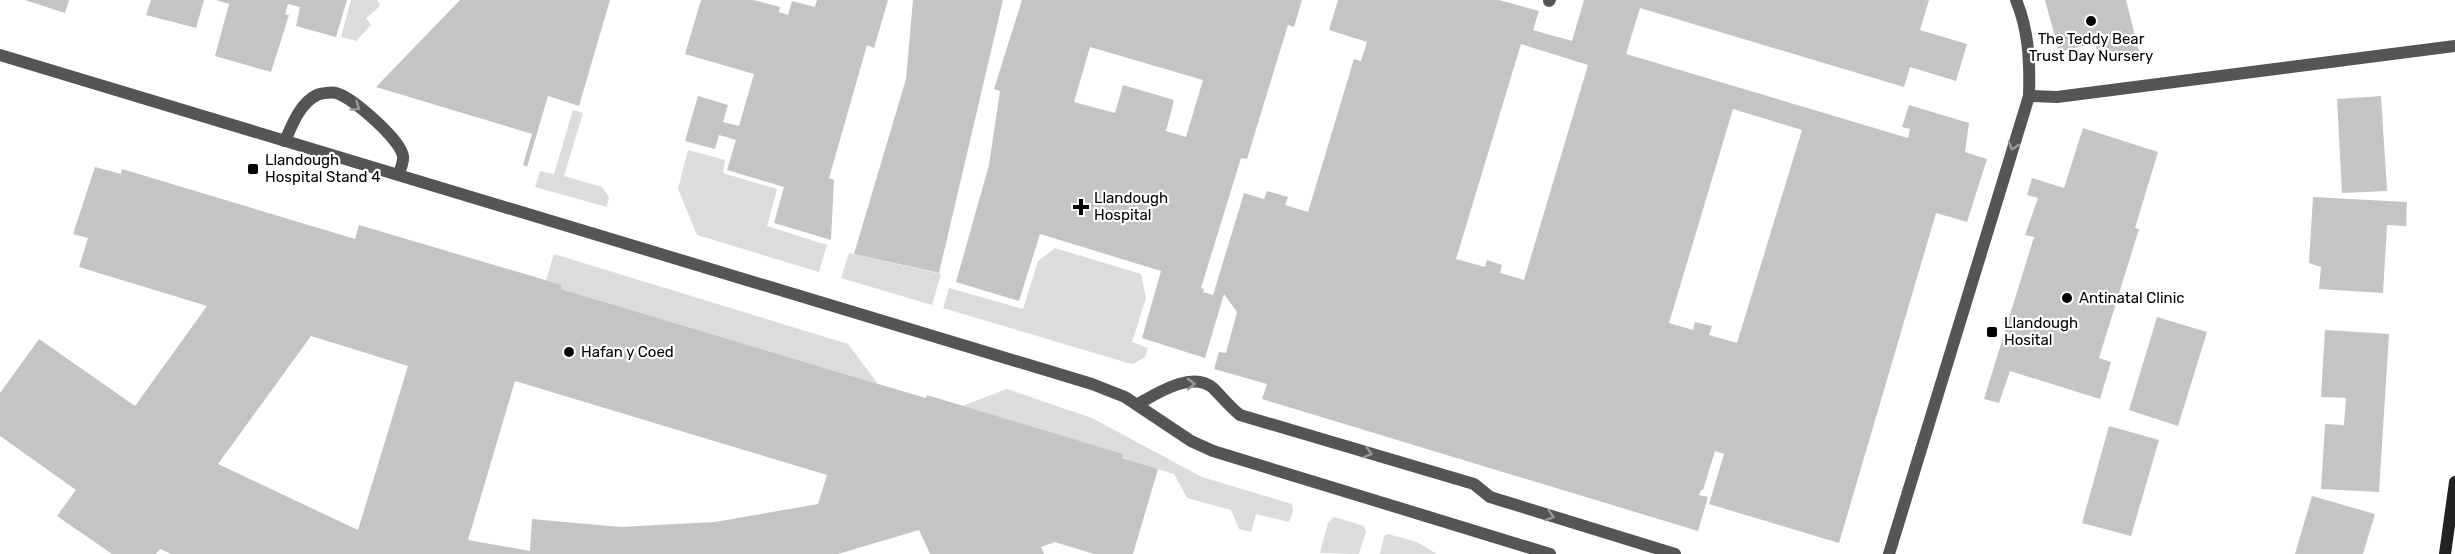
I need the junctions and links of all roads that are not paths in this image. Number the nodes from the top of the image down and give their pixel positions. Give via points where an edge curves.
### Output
1 (2016, 0) edge
2 (2455, 46) edge
3 (0, 55) edge
4 (2029, 96) junction
5 (285, 141) junction
6 (399, 174) junction
7 (1138, 404) junction
8 (2455, 482) edge
9 (1550, 554) edge
10 (1675, 554) edge
11 (1889, 554) edge
12 (2445, 554) edge

1 - 4 street via 2028,43
2 - 4 street via 2057,97
3 - 5 street
4 -> 11 street
5 - 6 street
5 -> 6 street via 306,104 318,94 336,93 398,142 404,158
6 - 7 street via 1082,381
7 - 9 street via 1172,430 1213,451
7 -> 10 street via 1170,386 1192,382 1211,386 1240,415 1474,484 1490,497
8 - 12 main road

